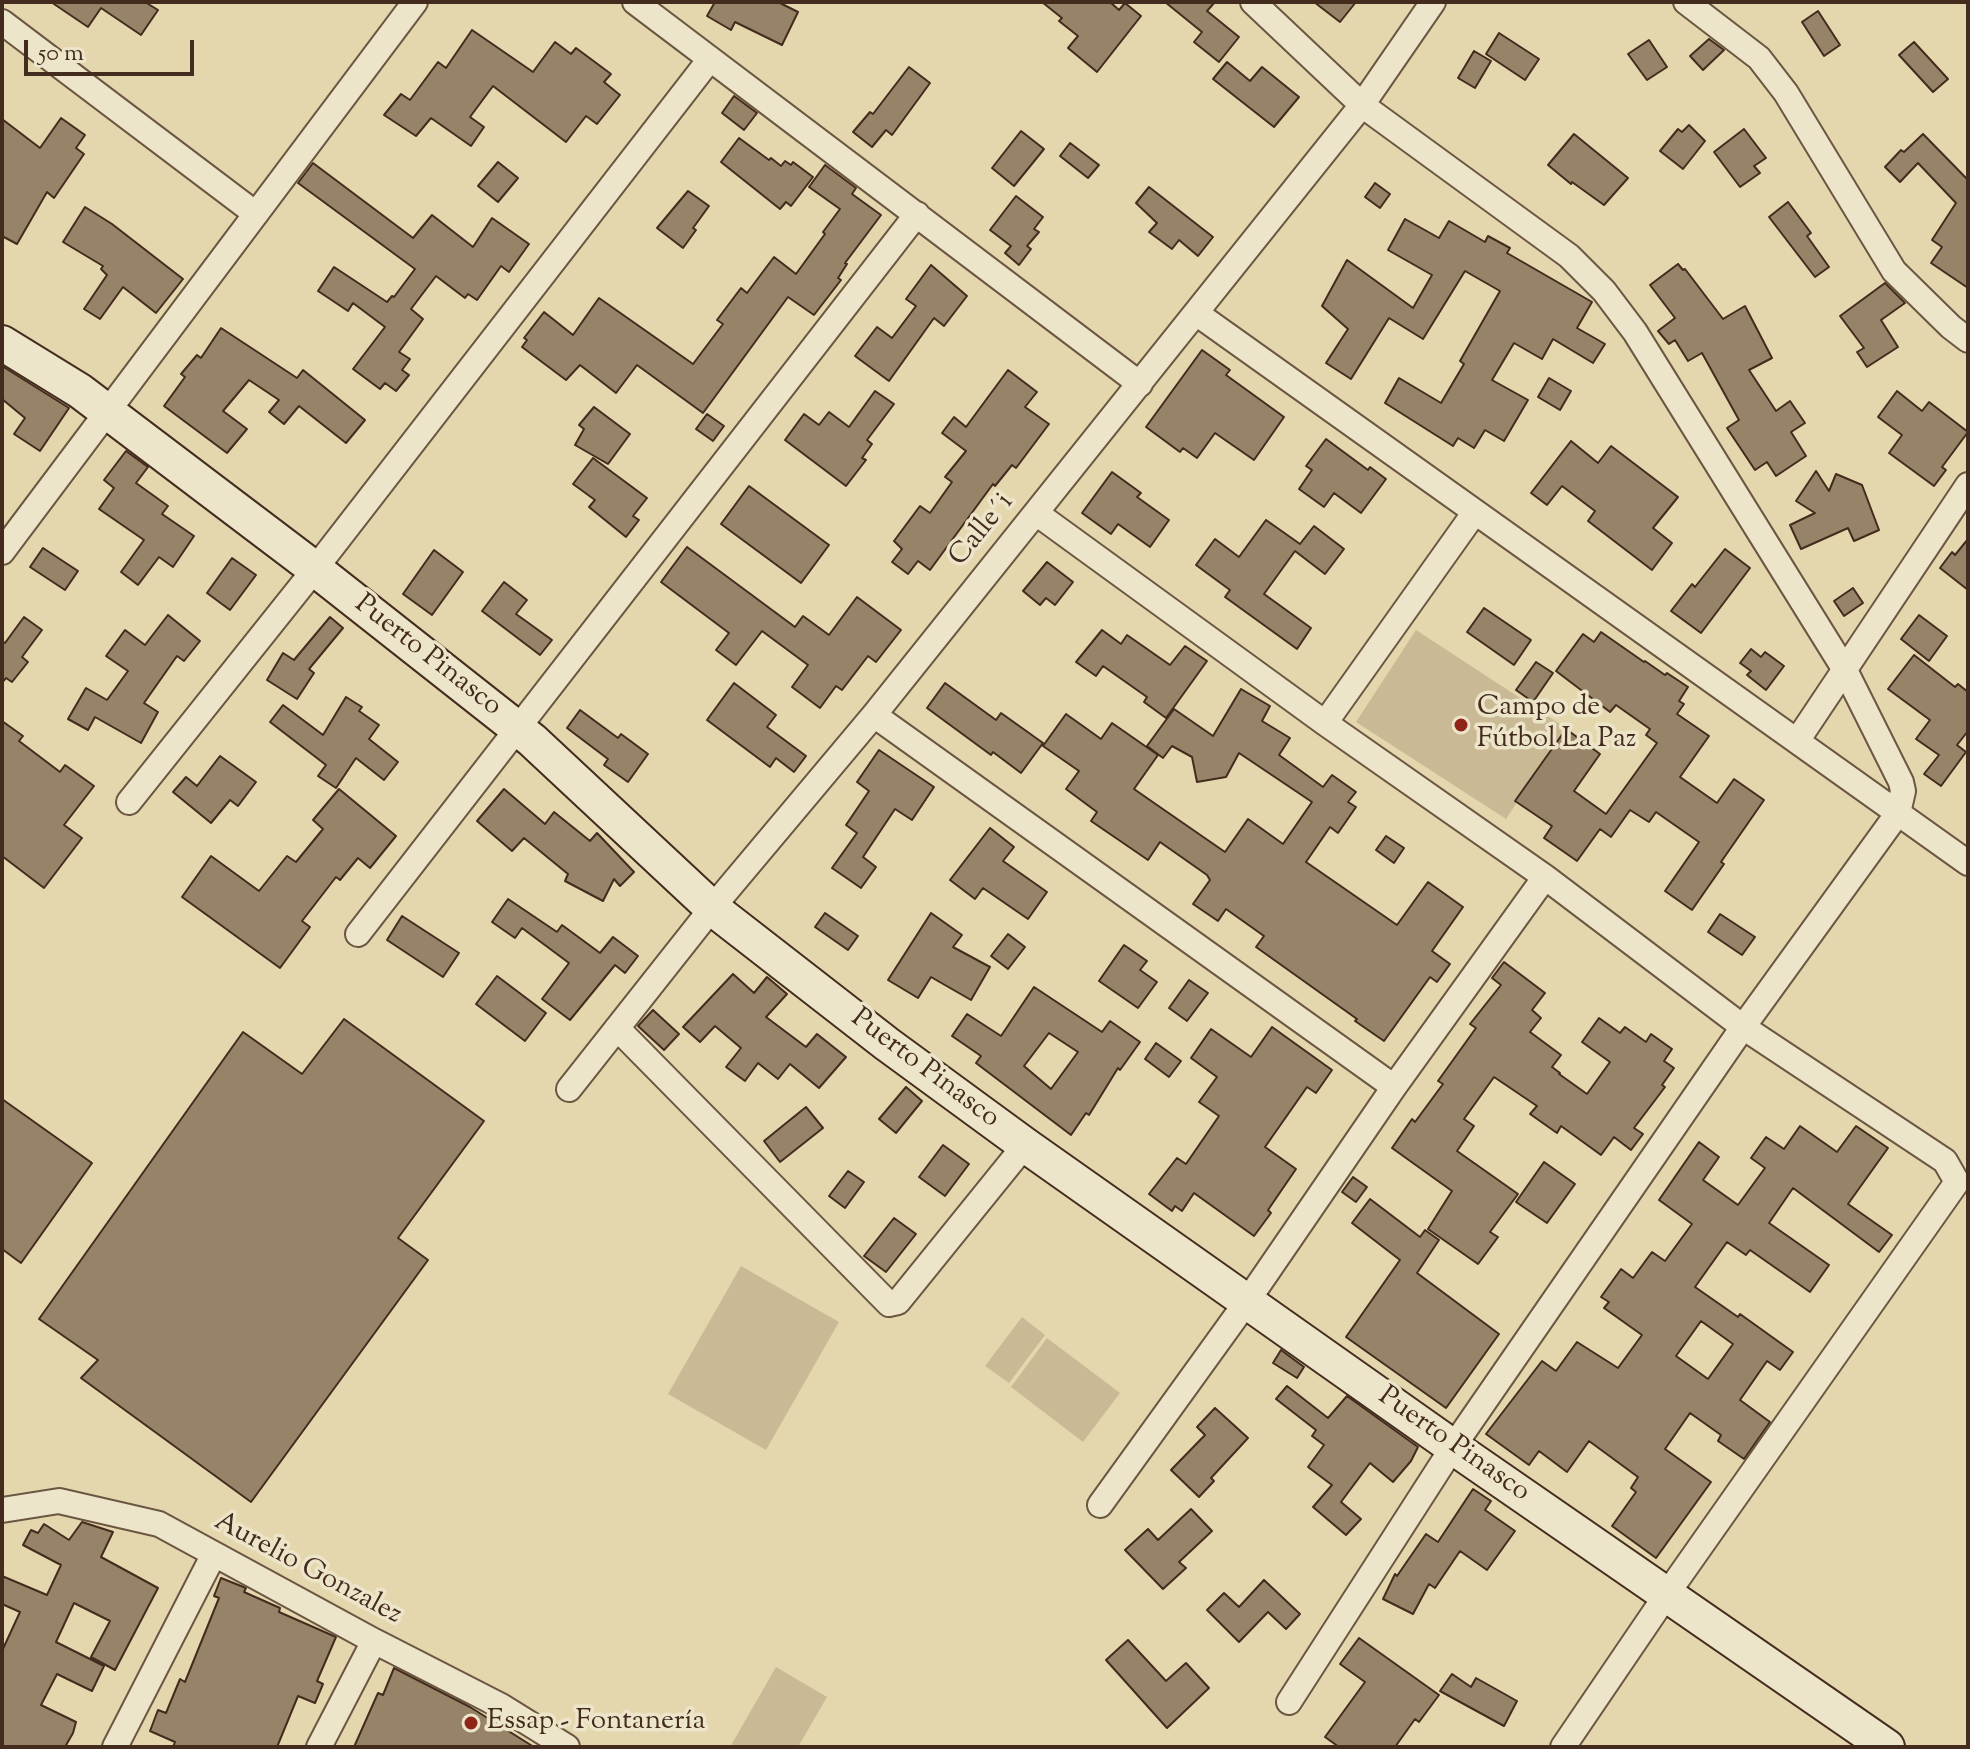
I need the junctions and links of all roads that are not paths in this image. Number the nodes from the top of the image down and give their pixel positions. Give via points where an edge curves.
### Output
1 (415, 2) edge
2 (635, 2) edge
3 (1253, 2) edge
4 (1433, 2) edge
5 (1686, 2) edge
6 (2, 22) edge
7 (710, 59) junction
8 (1362, 105) junction
9 (256, 214) junction
10 (917, 214) junction
11 (1196, 313) junction
12 (1968, 340) edge
13 (2, 343) edge
14 (1140, 384) junction
15 (108, 411) junction
16 (1968, 485) edge
17 (1475, 512) junction
18 (1036, 513) junction
19 (2, 552) edge
20 (315, 569) junction
21 (1845, 670) junction
22 (874, 715) junction
23 (1325, 723) junction
24 (517, 728) junction
25 (1797, 741) junction
26 (129, 802) dead end
27 (1898, 813) junction
28 (1968, 863) edge
29 (1545, 877) junction
30 (712, 908) junction
31 (358, 934) dead end
32 (1743, 1027) junction
33 (617, 1028) junction
34 (1394, 1087) junction
35 (569, 1089) dead end
36 (1025, 1145) junction
37 (1962, 1182) edge
38 (1248, 1300) junction
39 (1453, 1447) junction
40 (1100, 1505) dead end
41 (8, 1509) edge
42 (2, 1534) edge
43 (214, 1554) junction
44 (1667, 1594) junction
45 (374, 1641) junction
46 (1289, 1702) dead end
47 (115, 1747) edge
48 (319, 1747) edge
49 (567, 1747) edge
50 (1563, 1747) edge
51 (1887, 1747) edge

1 - 9 street
2 - 7 street
3 - 8 street
4 - 8 street, Calle´i
5 - 12 street via 1759,58 1786,93 1894,271
6 - 9 street
7 - 10 street
7 - 20 street
8 - 11 street, Calle´i
8 - 21 street via 1569,256 1604,291 1635,332
9 - 15 street
10 - 14 street
10 - 24 street
11 - 14 street, Calle´i
11 - 17 street
13 - 15 street, Puerto Pinasco
14 - 18 street, Calle´i
15 - 19 street
15 - 20 street, Puerto Pinasco
16 - 21 street
17 - 23 street
17 - 25 street
18 - 22 street, Calle´i
18 - 23 street
20 - 24 street, Puerto Pinasco
20 - 26 street
21 - 25 street
21 - 27 street via 1901,782
22 - 30 street, Calle´i
22 - 34 street
23 - 29 street
24 - 30 street, Puerto Pinasco
24 - 31 street
25 - 27 street
27 - 28 street
27 - 32 street
29 - 32 street
29 - 34 street
30 - 33 street, Calle´i
30 - 36 street, Puerto Pinasco
32 - 37 street via 1945,1161
32 - 39 street
33 - 35 street, Calle´i
33 - 36 street via 889,1304 898,1302
34 - 38 street
36 - 38 street, Puerto Pinasco
37 - 44 street
38 - 39 street, Puerto Pinasco
38 - 40 street
39 - 44 street, Puerto Pinasco
39 - 46 street
41 - 42 street
41 - 43 street, Aurelio Gonzalez via 59,1501 112,1512 159,1524
43 - 45 street, Aurelio Gonzalez
43 - 47 street
44 - 50 street
44 - 51 street, Puerto Pinasco
45 - 48 street
45 - 49 street, Aurelio Gonzalez via 501,1706

